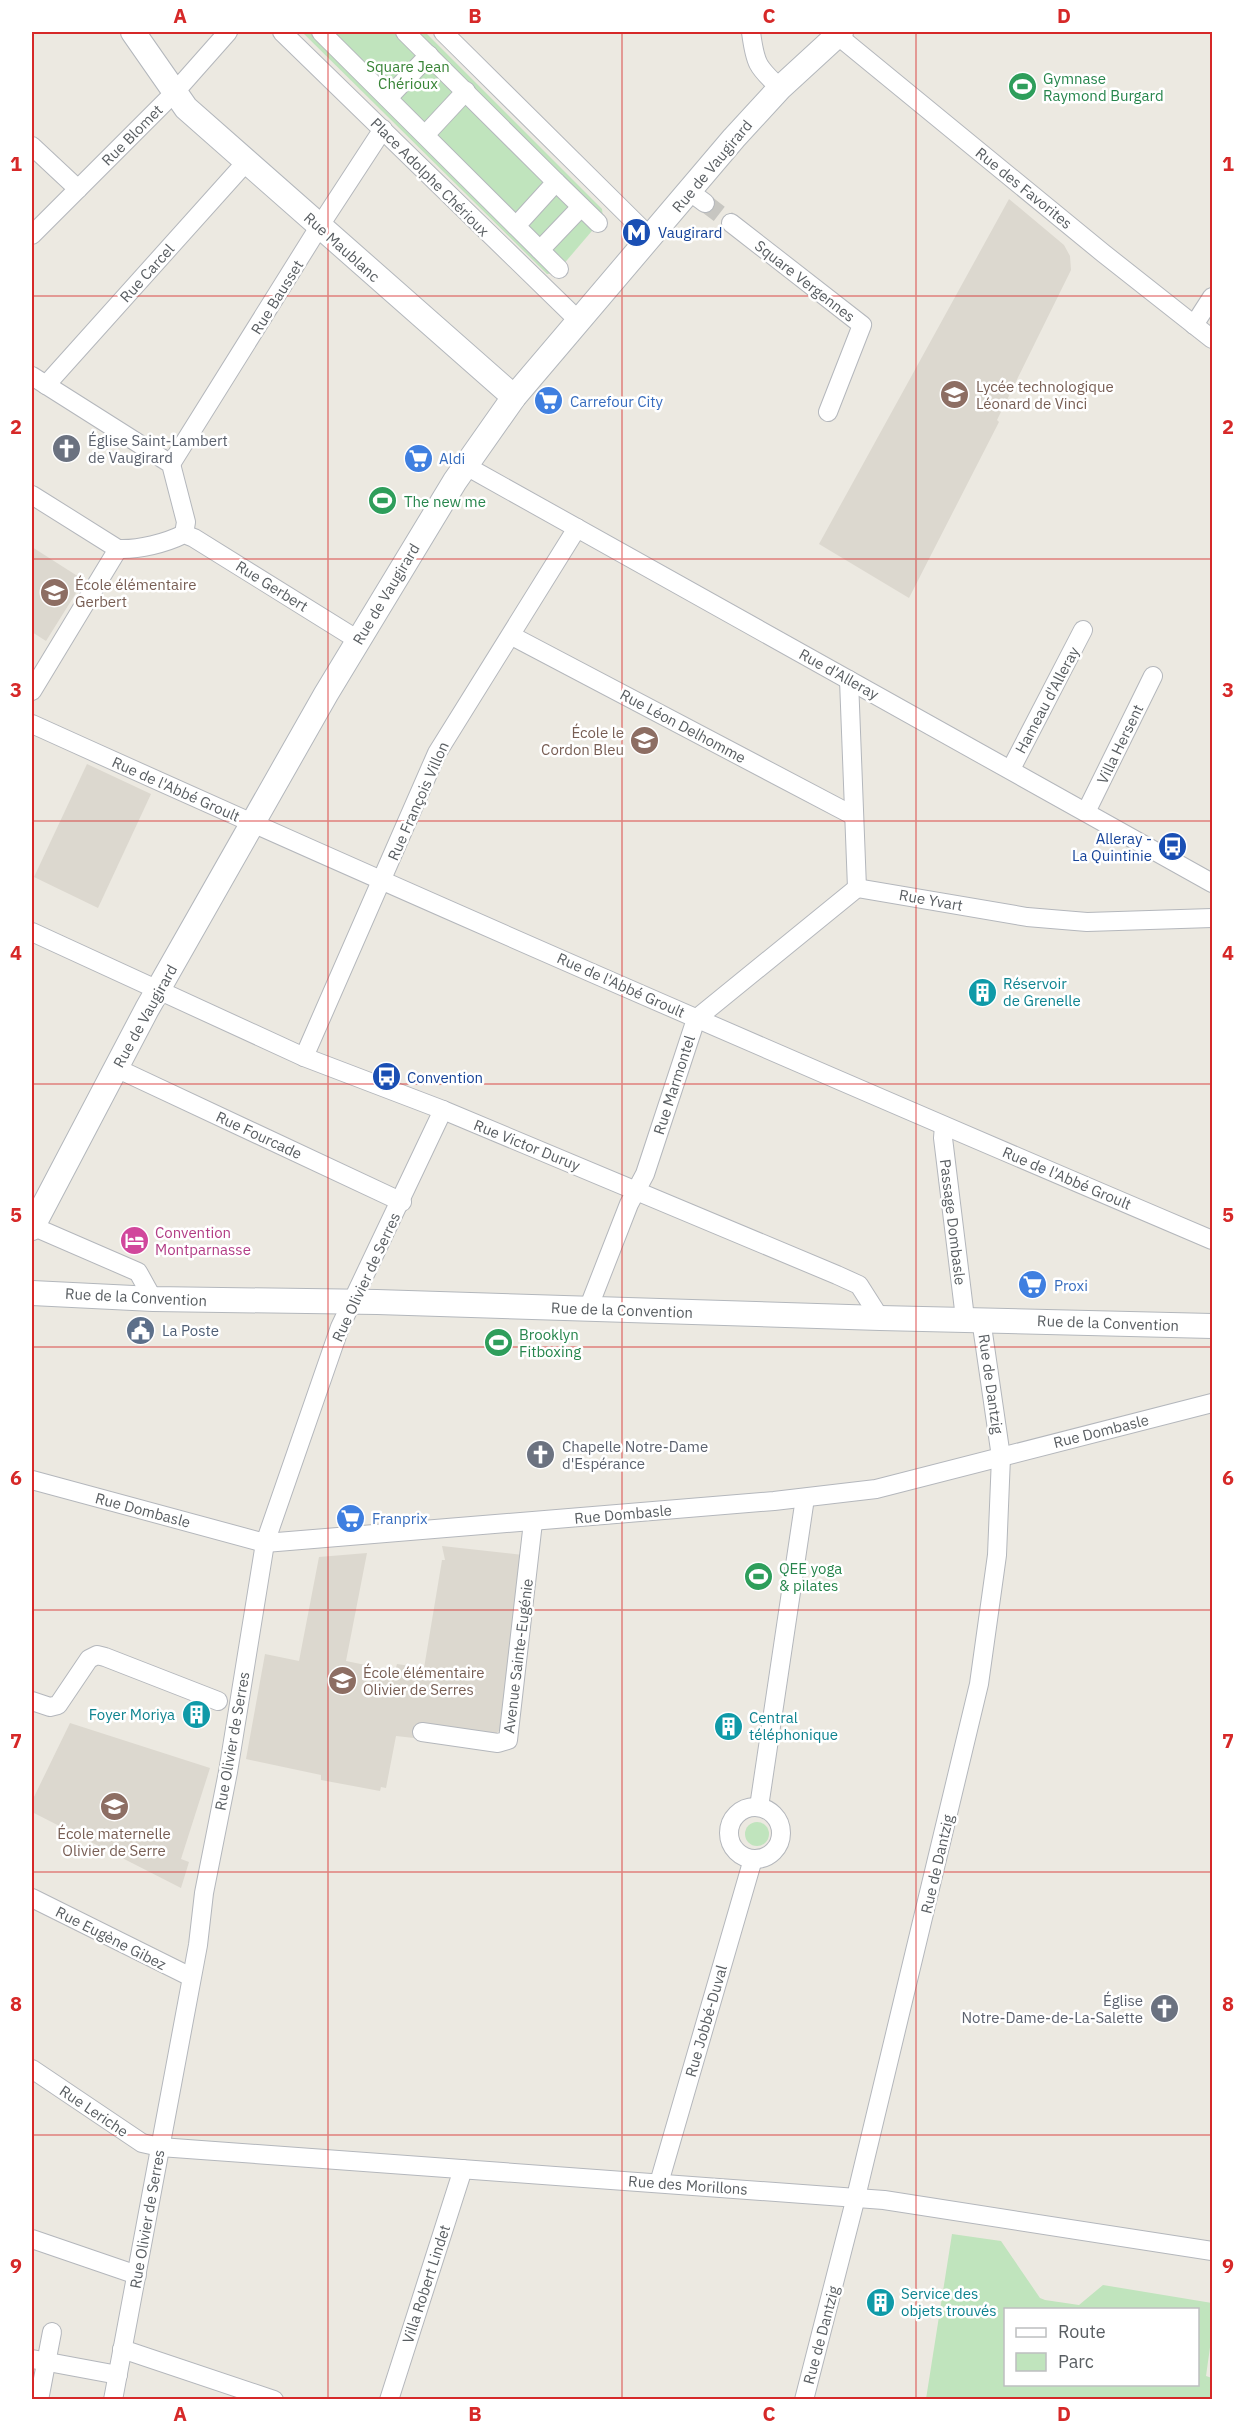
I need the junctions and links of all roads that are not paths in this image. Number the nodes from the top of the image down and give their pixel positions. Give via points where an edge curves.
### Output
1 (133, 32) edge
2 (228, 32) edge
3 (282, 32) edge
4 (321, 32) edge
5 (405, 32) edge
6 (443, 32) edge
7 (752, 32) edge
8 (839, 33) edge
9 (429, 55) junction
10 (780, 88) junction
11 (466, 92) junction
12 (174, 93) junction
13 (388, 98) junction
14 (383, 129) junction
15 (426, 134) junction
16 (32, 147) edge
17 (247, 161) junction
18 (556, 182) junction
19 (78, 189) junction
20 (581, 207) junction
21 (598, 223) dead end
22 (731, 223) tunnel mouth
23 (319, 226) junction
24 (516, 226) junction
25 (32, 235) edge
26 (651, 238) junction
27 (540, 250) junction
28 (559, 269) dead end
29 (1212, 297) edge
30 (579, 321) junction
31 (1194, 325) junction
32 (1212, 339) edge
33 (39, 380) edge
34 (514, 397) junction
35 (828, 412) dead end
36 (171, 464) junction
37 (466, 465) junction
38 (32, 495) edge
39 (577, 528) junction
40 (184, 534) junction
41 (118, 549) junction
42 (1083, 630) dead end
43 (512, 636) junction
44 (358, 640) junction
45 (1153, 676) dead end
46 (849, 680) junction
47 (32, 691) edge
48 (32, 724) edge
49 (1011, 769) junction
50 (1086, 812) junction
51 (854, 816) junction
52 (253, 824) junction
53 (383, 880) junction
54 (1212, 883) edge
55 (857, 888) junction
56 (1212, 918) edge
57 (32, 932) edge
58 (159, 990) junction
59 (696, 1019) junction
60 (304, 1057) junction
61 (116, 1068) junction
62 (443, 1110) junction
63 (944, 1126) junction
64 (636, 1190) junction
65 (402, 1202) junction
66 (32, 1227) edge
67 (1212, 1240) edge
68 (32, 1293) edge
69 (153, 1299) junction
70 (352, 1304) junction
71 (588, 1309) junction
72 (880, 1318) junction
73 (973, 1319) junction
74 (1212, 1326) edge
75 (1212, 1402) edge
76 (1002, 1457) junction
77 (32, 1480) edge
78 (805, 1498) junction
79 (533, 1522) junction
80 (265, 1543) junction
81 (32, 1701) edge
82 (218, 1701) dead end
83 (422, 1732) dead end
84 (759, 1807) junction
85 (753, 1859) junction
86 (32, 1898) edge
87 (191, 1977) junction
88 (32, 2069) edge
89 (160, 2147) junction
90 (463, 2169) junction
91 (659, 2182) junction
92 (856, 2197) junction
93 (32, 2239) edge
94 (1212, 2251) edge
95 (137, 2275) junction
96 (52, 2332) dead end
97 (122, 2349) junction
98 (39, 2361) edge
99 (118, 2374) junction
100 (39, 2400) edge
101 (113, 2400) edge
102 (274, 2400) edge
103 (389, 2400) edge
104 (804, 2400) edge

1 - 12 main road, Rue Maublanc
2 - 12 street, Rue Blomet
3 - 14 street, Place Adolphe Chérioux
4 - 13 street
5 - 9 street
6 - 26 street
7 - 10 street via 754,57 762,72
8 - 10 main road, Rue de Vaugirard
8 - 31 street, Rue des Favorites
9 - 11 street via 453,69
9 - 13 street via 411,79
10 - 26 main road, Rue de Vaugirard via 751,118 697,197
11 - 15 street
11 - 18 street
12 - 17 main road, Rue Maublanc
12 - 19 street, Rue Blomet
13 - 15 street via 406,124
14 - 23 street, Rue Bausset
14 - 30 street, Place Adolphe Chérioux
15 - 24 street
16 - 19 street
17 - 23 main road, Rue Maublanc
17 - 33 street, Rue Carcel
18 - 20 street
18 - 24 street
19 - 25 street, Rue Blomet
20 - 21 street
20 - 27 street
22 - 35 street, Square Vergennes via 862,325
23 - 34 main road, Rue Maublanc
23 - 36 street, Rue Bausset
24 - 27 street
26 - 30 main road, Rue de Vaugirard
27 - 28 street
29 - 31 street
30 - 34 main road, Rue de Vaugirard
31 - 32 street, Rue des Favorites
33 - 36 street
34 - 37 main road, Rue de Vaugirard
36 - 40 street via 186,522
37 - 39 street, Rue d'Alleray
37 - 44 main road, Rue de Vaugirard
38 - 41 street
39 - 43 street, Rue François Villon
39 - 46 street, Rue d'Alleray
40 - 41 street via 138,548
40 - 44 street, Rue Gerbert
41 - 47 street
42 - 49 street, Hameau d'Alleray
43 - 51 street, Rue Léon Delhomme
43 - 53 street, Rue François Villon via 437,753
44 - 52 main road, Rue de Vaugirard
45 - 50 street, Villa Hersent
46 - 49 street, Rue d'Alleray
46 - 51 street
48 - 52 street, Rue de l'Abbé Groult
49 - 50 street, Rue d'Alleray
50 - 54 street, Rue d'Alleray
51 - 55 street
52 - 53 street, Rue de l'Abbé Groult
52 - 58 main road, Rue de Vaugirard
53 - 59 street, Rue de l'Abbé Groult
53 - 60 street, Rue François Villon
55 - 56 street, Rue Yvart via 1047,919 1087,922
55 - 59 street, Rue Marmontel
57 - 58 street, Rue Victor Duruy
58 - 60 street, Rue Victor Duruy
58 - 61 main road, Rue de Vaugirard
59 - 63 street, Rue de l'Abbé Groult
59 - 64 street, Rue Marmontel via 645,1174
60 - 62 street, Rue Victor Duruy
61 - 65 street, Rue Fourcade
61 - 66 main road, Rue de Vaugirard
62 - 64 street, Rue Victor Duruy
62 - 65 street, Rue Olivier de Serres
63 - 67 street, Rue de l'Abbé Groult
63 - 73 street, Passage Dombasle
64 - 71 street, Rue Marmontel
64 - 72 street, Rue Victor Duruy via 859,1285
65 - 70 street, Rue Olivier de Serres
66 - 69 street via 138,1272
68 - 69 main road, Rue de la Convention
69 - 70 main road, Rue de la Convention
70 - 71 main road, Rue de la Convention
70 - 80 street, Rue Olivier de Serres via 340,1327
71 - 72 main road, Rue de la Convention
72 - 73 main road, Rue de la Convention
73 - 74 main road, Rue de la Convention
73 - 76 street, Rue de Dantzig
75 - 76 street, Rue Dombasle
76 - 78 street, Rue Dombasle via 876,1490
76 - 92 street, Rue de Dantzig via 997,1556 979,1684
77 - 80 street, Rue Dombasle
78 - 79 street, Rue Dombasle
78 - 84 street
79 - 80 street, Rue Dombasle
79 - 83 street, Avenue Sainte-Eugénie via 508,1740 498,1743
80 - 87 street, Rue Olivier de Serres
81 - 82 street via 50,1707 58,1705 89,1659 97,1656
84 - 85 street via 777,1819 781,1833 773,1852
84 - 85 street via 736,1815 729,1830 737,1852
85 - 91 street, Rue Jobbé-Duval
86 - 87 street, Rue Eugène Gibez
87 - 89 street, Rue Olivier de Serres
88 - 89 street, Rue Leriche via 142,2143
89 - 90 street, Rue des Morillons
89 - 95 street, Rue Olivier de Serres
90 - 91 street, Rue des Morillons
90 - 103 street, Villa Robert Lindet
91 - 92 street, Rue des Morillons
92 - 94 street, Rue des Morillons
92 - 104 street, Rue de Dantzig
93 - 95 street
95 - 97 street, Rue Olivier de Serres
96 - 98 street
97 - 99 street, Rue Olivier de Serres
97 - 102 street
98 - 99 street
98 - 100 street
99 - 101 street, Rue Olivier de Serres

